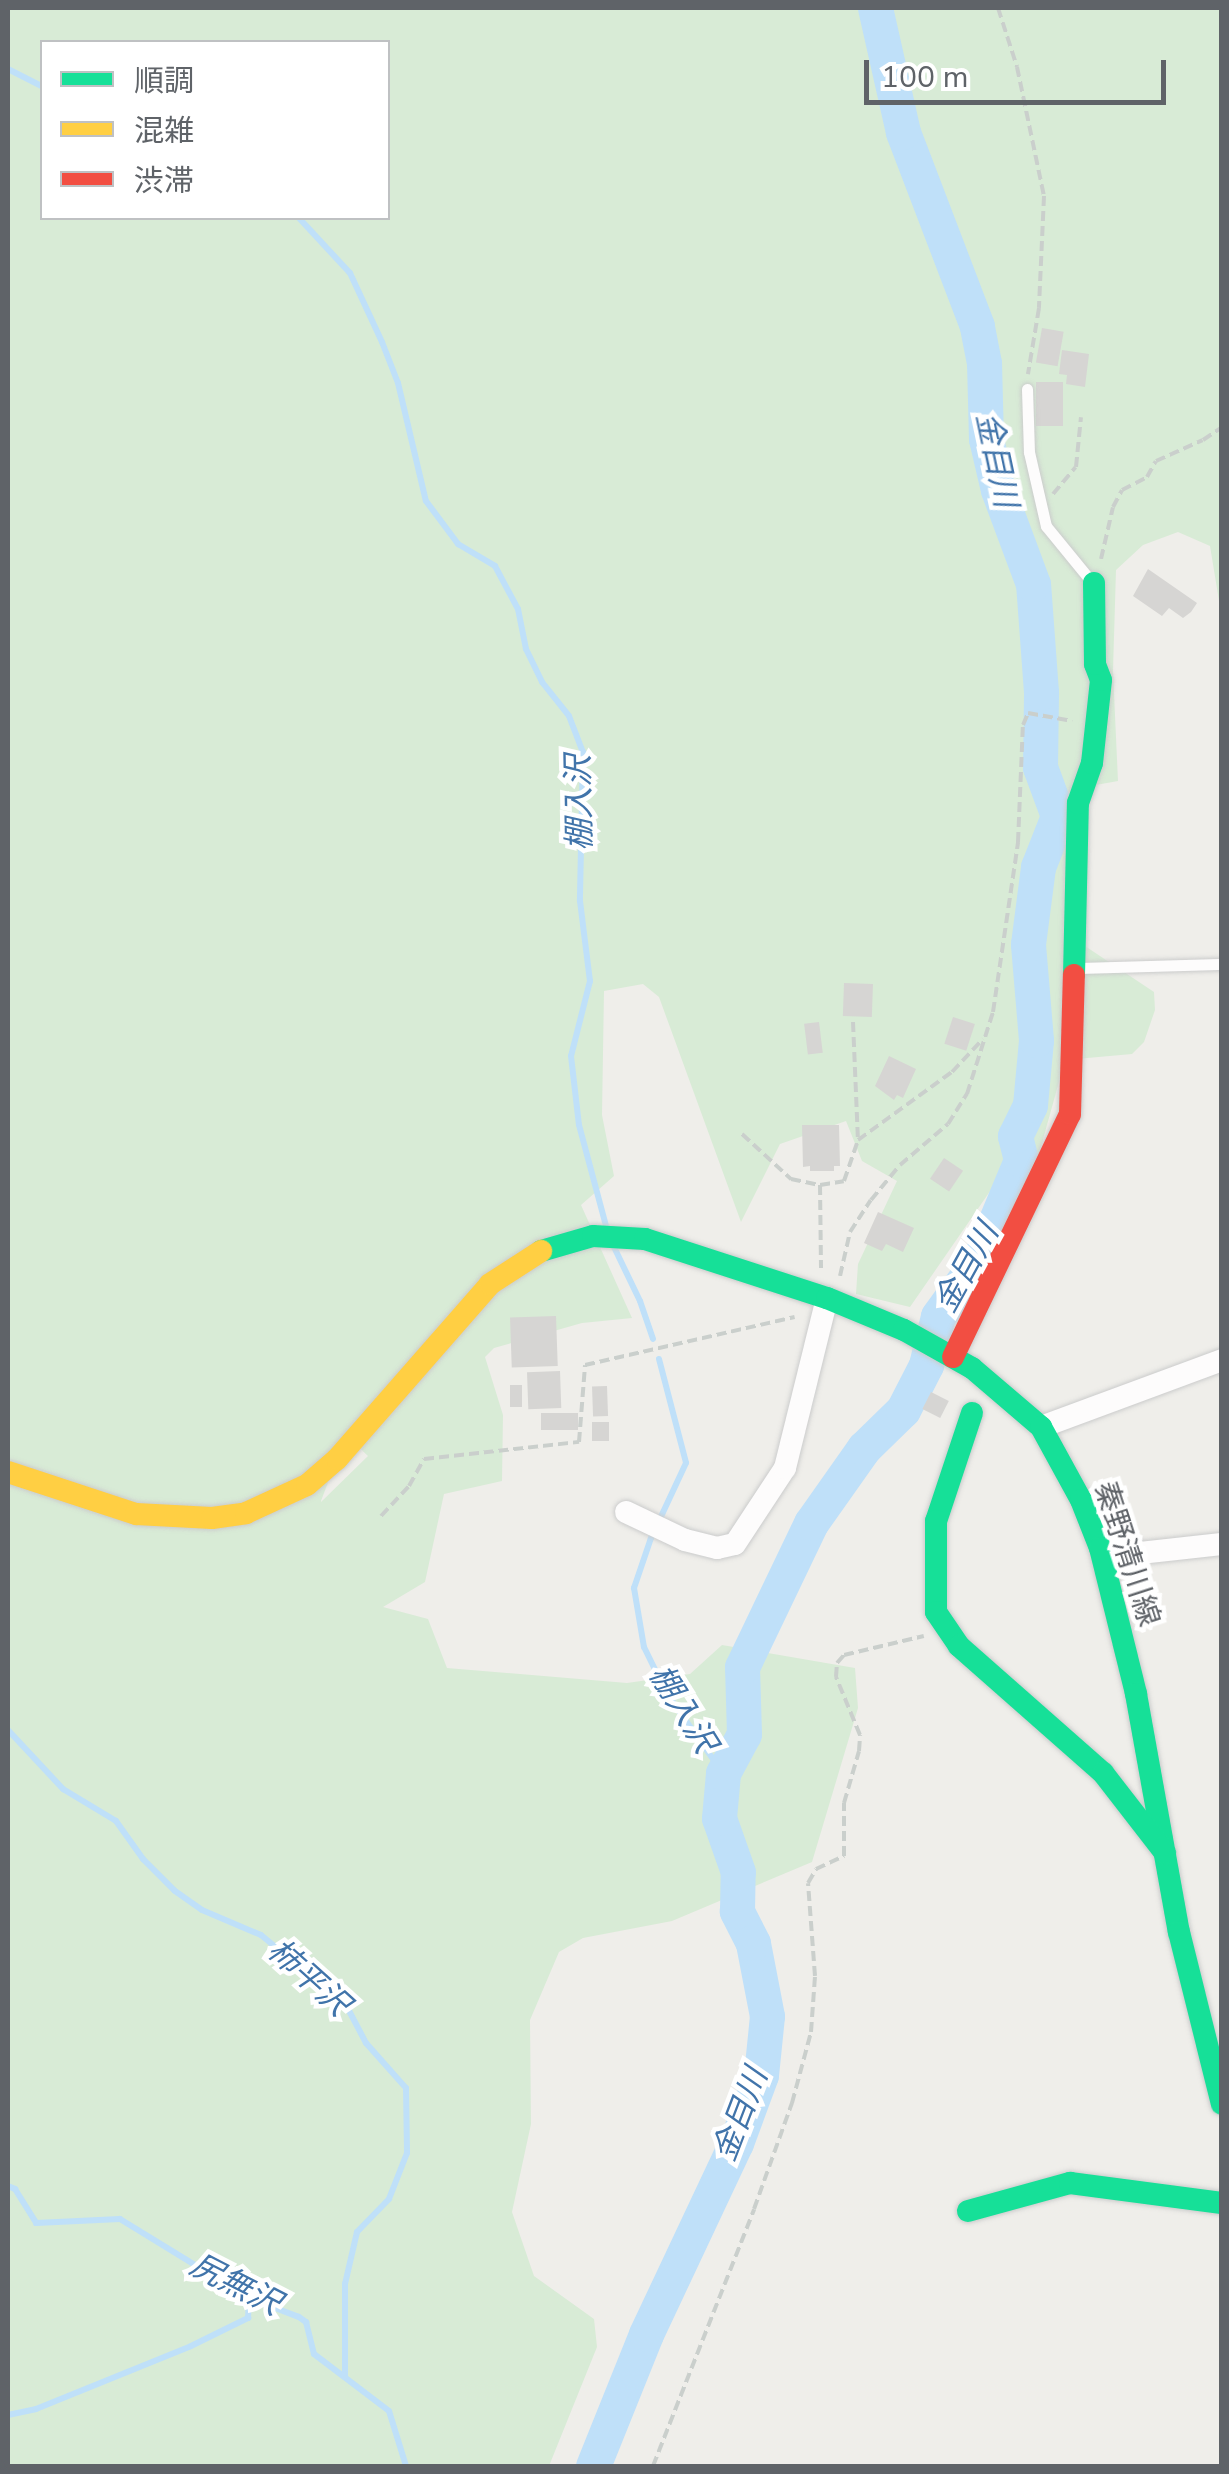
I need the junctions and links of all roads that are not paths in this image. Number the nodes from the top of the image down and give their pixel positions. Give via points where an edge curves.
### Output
1 (1026, 388) road end
2 (1094, 583) joint
3 (1222, 964) edge
4 (1076, 968) junction
5 (827, 1298) junction
6 (947, 1354) junction
7 (1222, 1360) edge
8 (972, 1412) dead end
9 (1042, 1427) junction
10 (8, 1472) edge
11 (1081, 1500) junction
12 (626, 1512) dead end
13 (1222, 1544) edge
14 (1165, 1853) junction
15 (1222, 2104) edge
16 (1222, 2202) edge
17 (968, 2211) dead end

1 - 2 lane via 1041,510 1060,548
2 - 4 main road via 1100,680 1092,763 1078,803
3 - 4 lane
4 - 6 main road via 1070,1114
5 - 6 main road, 秦野清川線
5 - 10 main road, 秦野清川線 via 673,1246 593,1236 542,1250 490,1284 337,1460 307,1484 246,1513 177,1519 136,1514
5 - 12 street via 786,1468 735,1544 718,1548 685,1540
6 - 9 main road, 秦野清川線
7 - 9 street
8 - 14 main road via 936,1521 936,1612 959,1646 1103,1773
9 - 11 main road, 秦野清川線
11 - 13 street via 1105,1510 1132,1550 1157,1554
11 - 14 main road, 秦野清川線 via 1100,1548 1136,1694
14 - 15 main road, 秦野清川線
16 - 17 main road via 1070,2183

